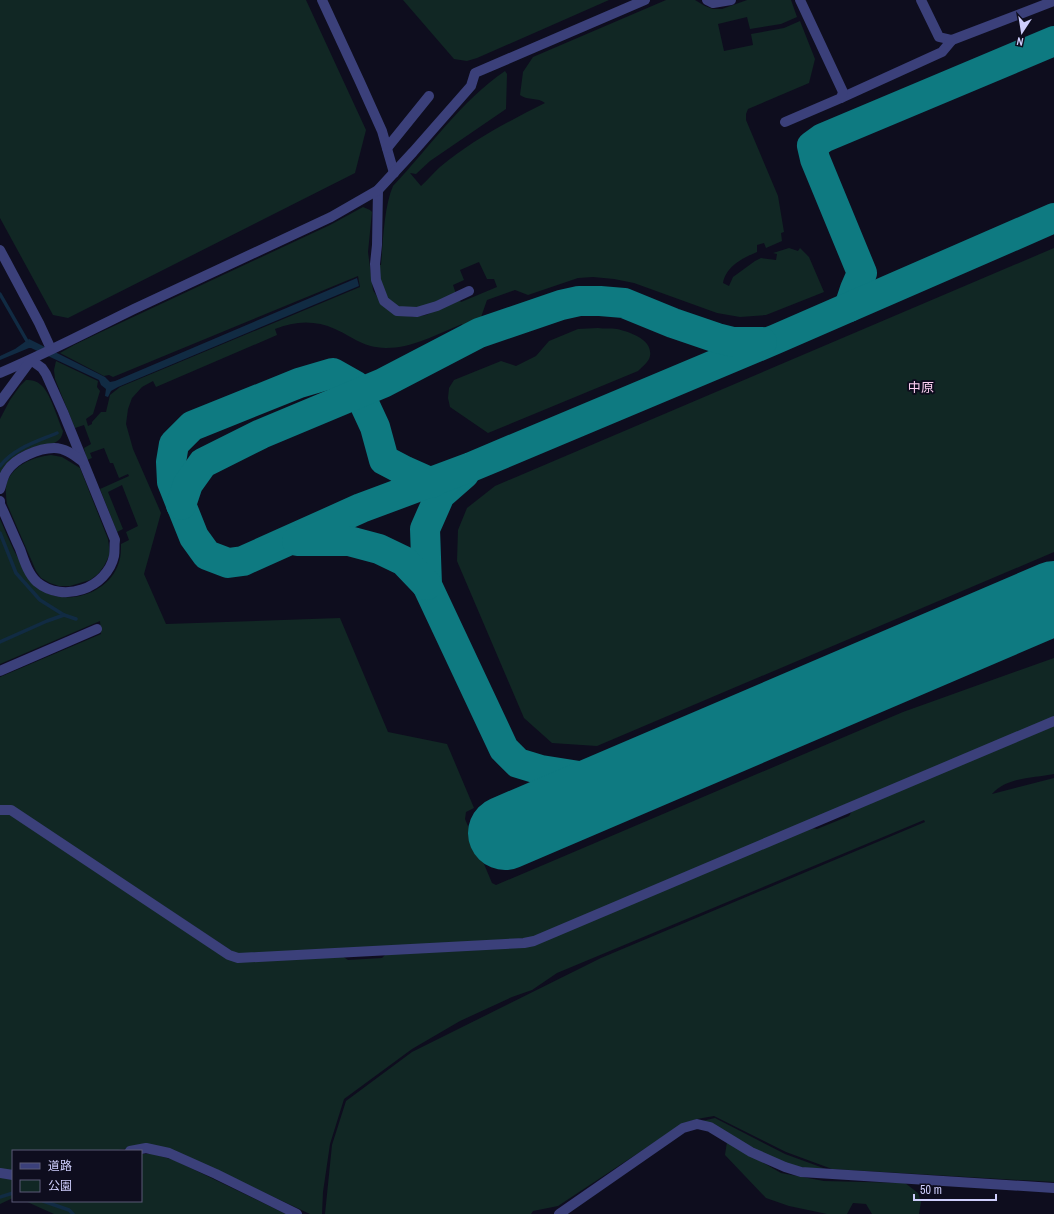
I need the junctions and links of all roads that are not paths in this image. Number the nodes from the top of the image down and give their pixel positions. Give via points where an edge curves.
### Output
1 (322, 0) edge
2 (645, 0) edge
3 (706, 0) edge
4 (731, 0) edge
5 (800, 0) edge
6 (921, 0) edge
7 (1054, 2) edge
8 (952, 40) junction
9 (430, 96) dead end
10 (841, 98) junction
11 (785, 122) dead end
12 (387, 148) junction
13 (394, 173) junction
14 (378, 190) junction
15 (0, 250) edge
16 (469, 291) dead end
17 (51, 349) junction
18 (35, 357) junction
19 (0, 373) edge
20 (0, 402) edge
21 (70, 431) junction
22 (54, 448) junction
23 (82, 461) junction
24 (0, 489) edge
25 (0, 501) edge
26 (97, 629) dead end
27 (0, 671) edge
28 (1054, 721) edge
29 (0, 810) edge
30 (135, 1150) edge
31 (0, 1173) edge
32 (12, 1175) edge
33 (1054, 1188) edge
34 (297, 1214) edge
35 (559, 1214) edge

1 - 12 lane via 382,131
2 - 13 lane via 475,73 471,86
3 - 4 lane via 713,3
5 - 10 lane via 843,92
6 - 8 lane via 939,37
7 - 8 lane
8 - 10 lane via 942,52
9 - 12 lane
10 - 11 lane
12 - 13 lane
13 - 14 lane
14 - 16 lane via 375,264 376,280 384,301 397,311 417,312
14 - 17 lane via 331,217
15 - 17 lane
17 - 18 lane
18 - 19 lane
18 - 20 lane
18 - 21 lane via 46,374
21 - 22 lane via 64,443
21 - 23 lane
22 - 23 lane via 68,452
22 - 24 lane via 40,450 15,462 7,471
23 - 25 lane via 115,540 110,566 103,576 82,590 57,591 37,581 29,571
26 - 27 lane
28 - 29 lane via 617,907 524,943 238,958 229,955 11,810
30 - 34 lane via 146,1148 169,1152
31 - 32 lane
33 - 35 lane via 801,1172 751,1152 710,1127 697,1124 683,1128

